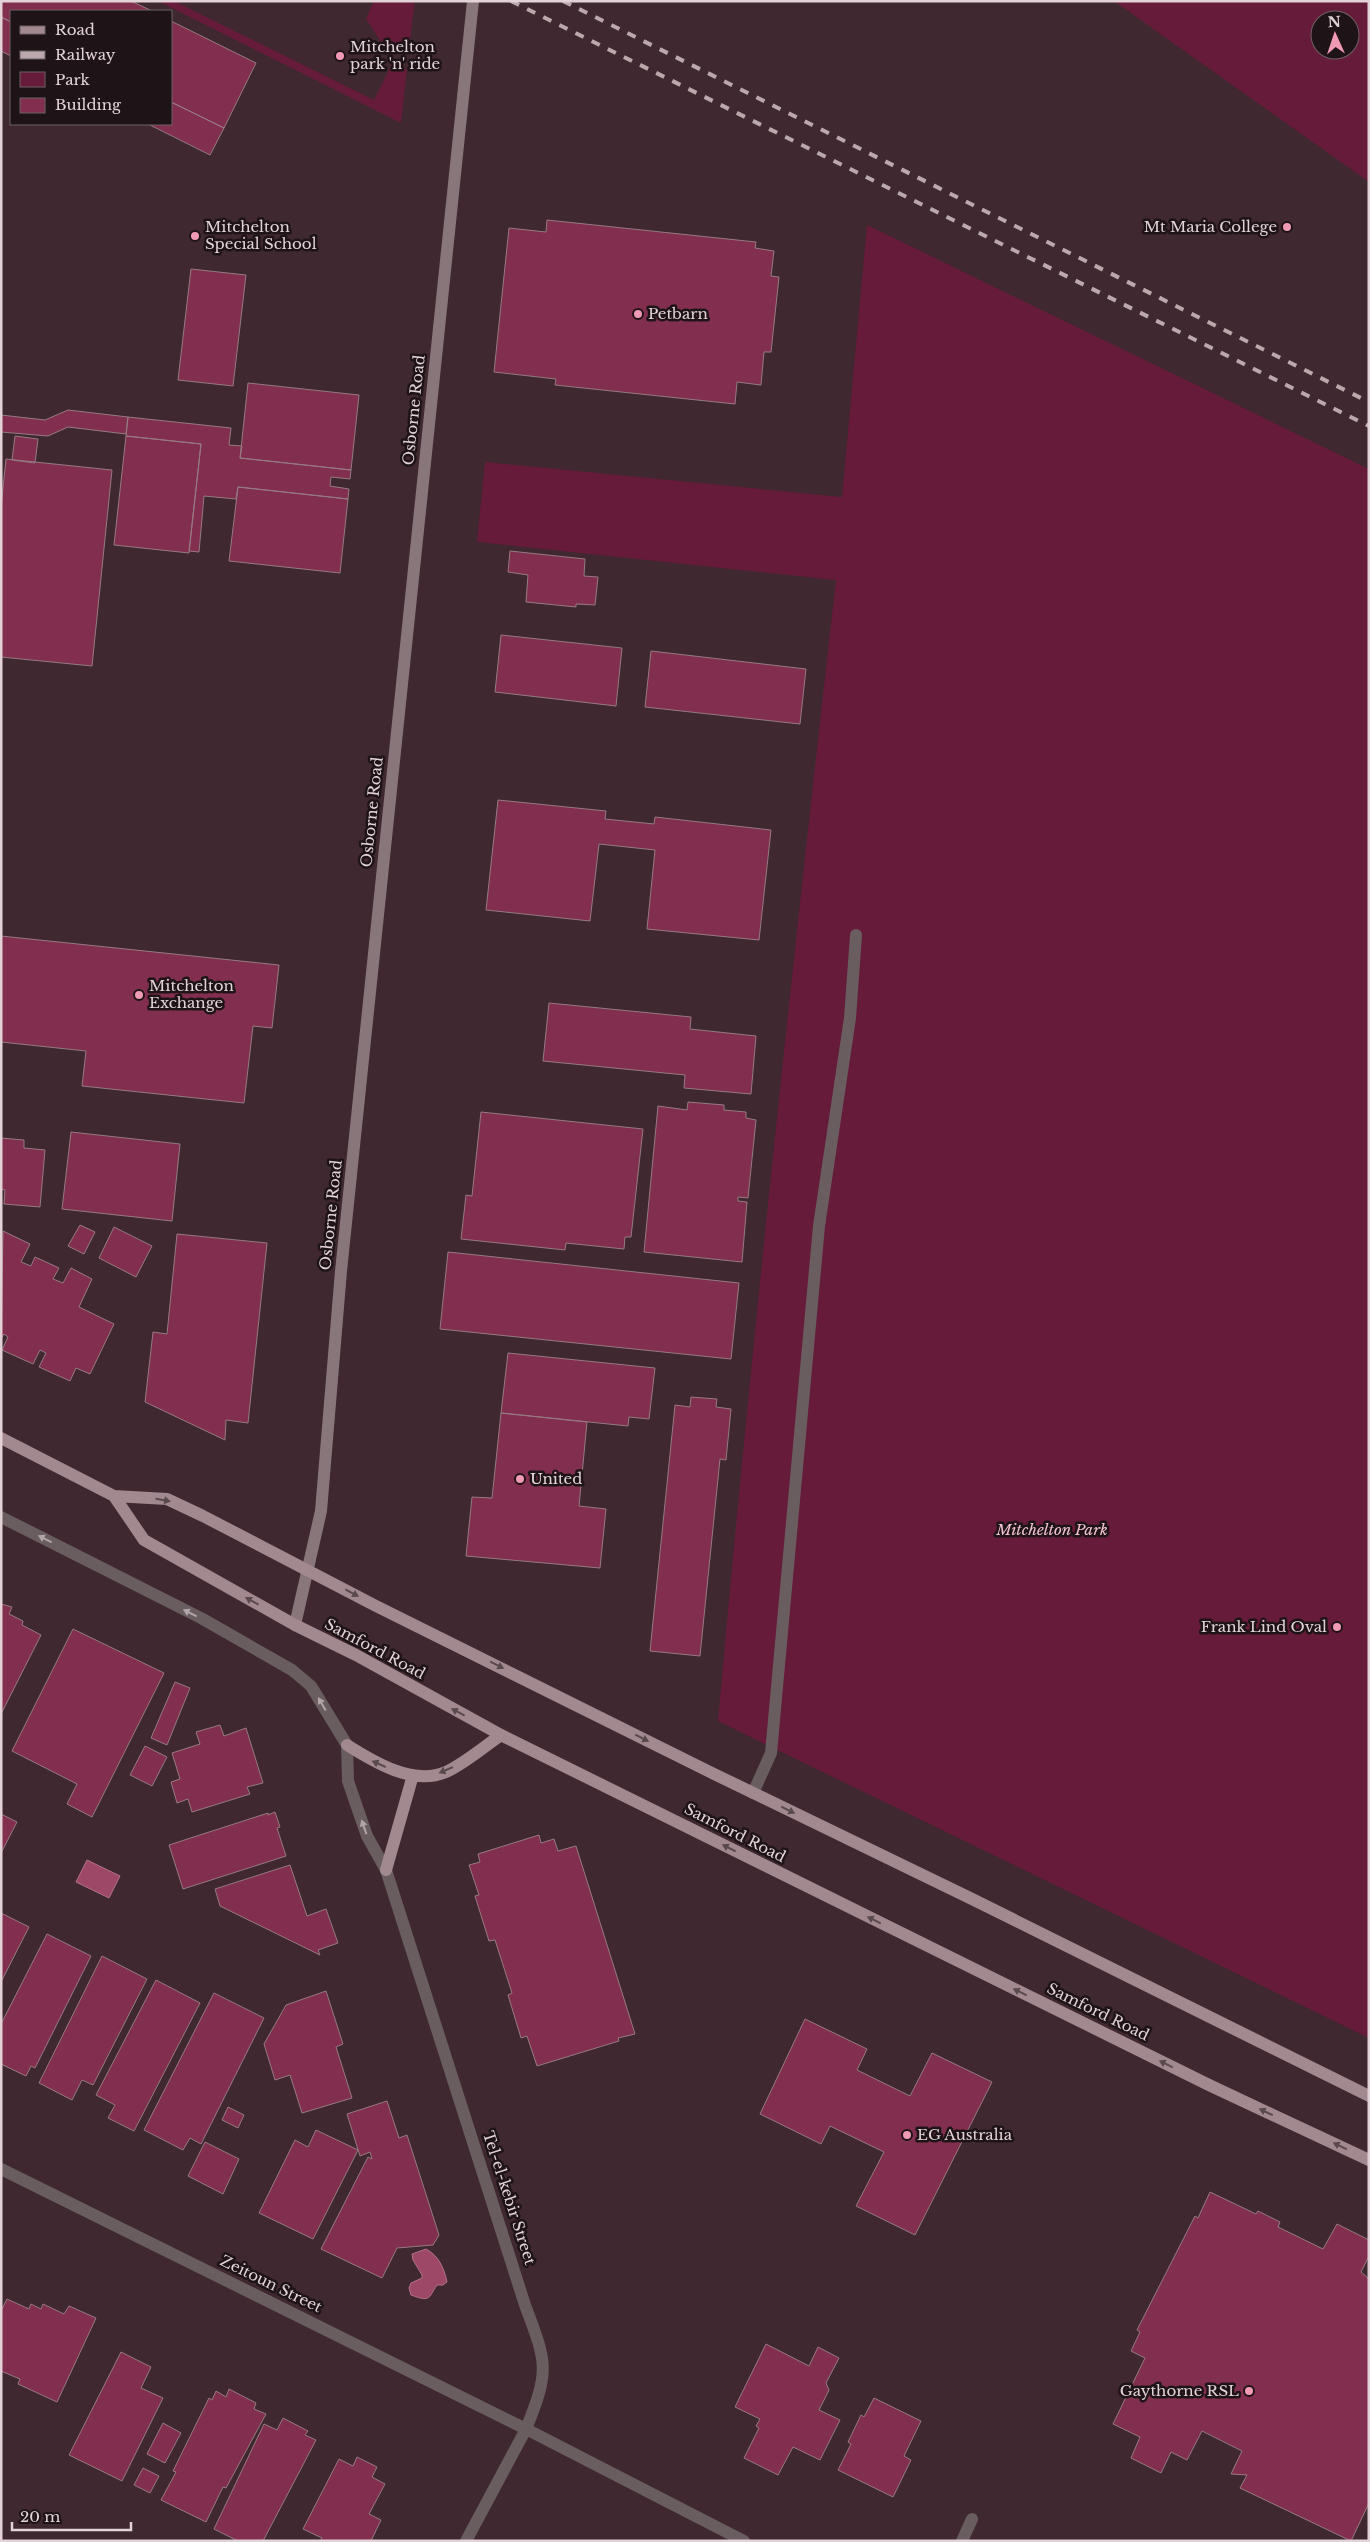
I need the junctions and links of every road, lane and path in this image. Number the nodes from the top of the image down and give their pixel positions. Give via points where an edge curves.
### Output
1 (473, 1) edge
2 (856, 935) dead end
3 (1, 1438) edge
4 (114, 1496) junction
5 (1, 1517) edge
6 (309, 1570) junction
7 (295, 1625) junction
8 (501, 1735) junction
9 (347, 1746) junction
10 (413, 1775) junction
11 (753, 1793) junction
12 (386, 1870) junction
13 (1369, 2096) edge
14 (1369, 2160) edge
15 (1, 2169) edge
16 (526, 2429) junction
17 (972, 2518) dead end
18 (466, 2541) edge
19 (744, 2541) edge
20 (962, 2541) edge

1 - 6 street, Osborne Road via 341,1271 321,1511
2 - 11 street via 850,1018 820,1226 771,1753
3 - 4 main road, Samford Road
4 -> 6 main road, Samford Road via 167,1499
7 -> 4 main road, Samford Road via 144,1540
9 -> 5 street via 311,1686 292,1670 200,1618
6 - 7 street, Osborne Road
6 -> 11 main road, Samford Road
8 -> 7 main road, Samford Road
8 -> 10 main road via 446,1772
14 -> 8 main road, Samford Road via 1210,2086
10 -> 9 main road via 373,1762
12 -> 9 street, Tel-el-kebir Street via 367,1836 348,1781
10 - 12 main road
11 -> 13 main road, Samford Road
12 - 16 street, Tel-el-kebir Street via 542,2351 542,2391
15 - 16 street, Zeitoun Street
16 - 18 street, Tel-el-kebir Street
16 - 19 street
17 - 20 street

